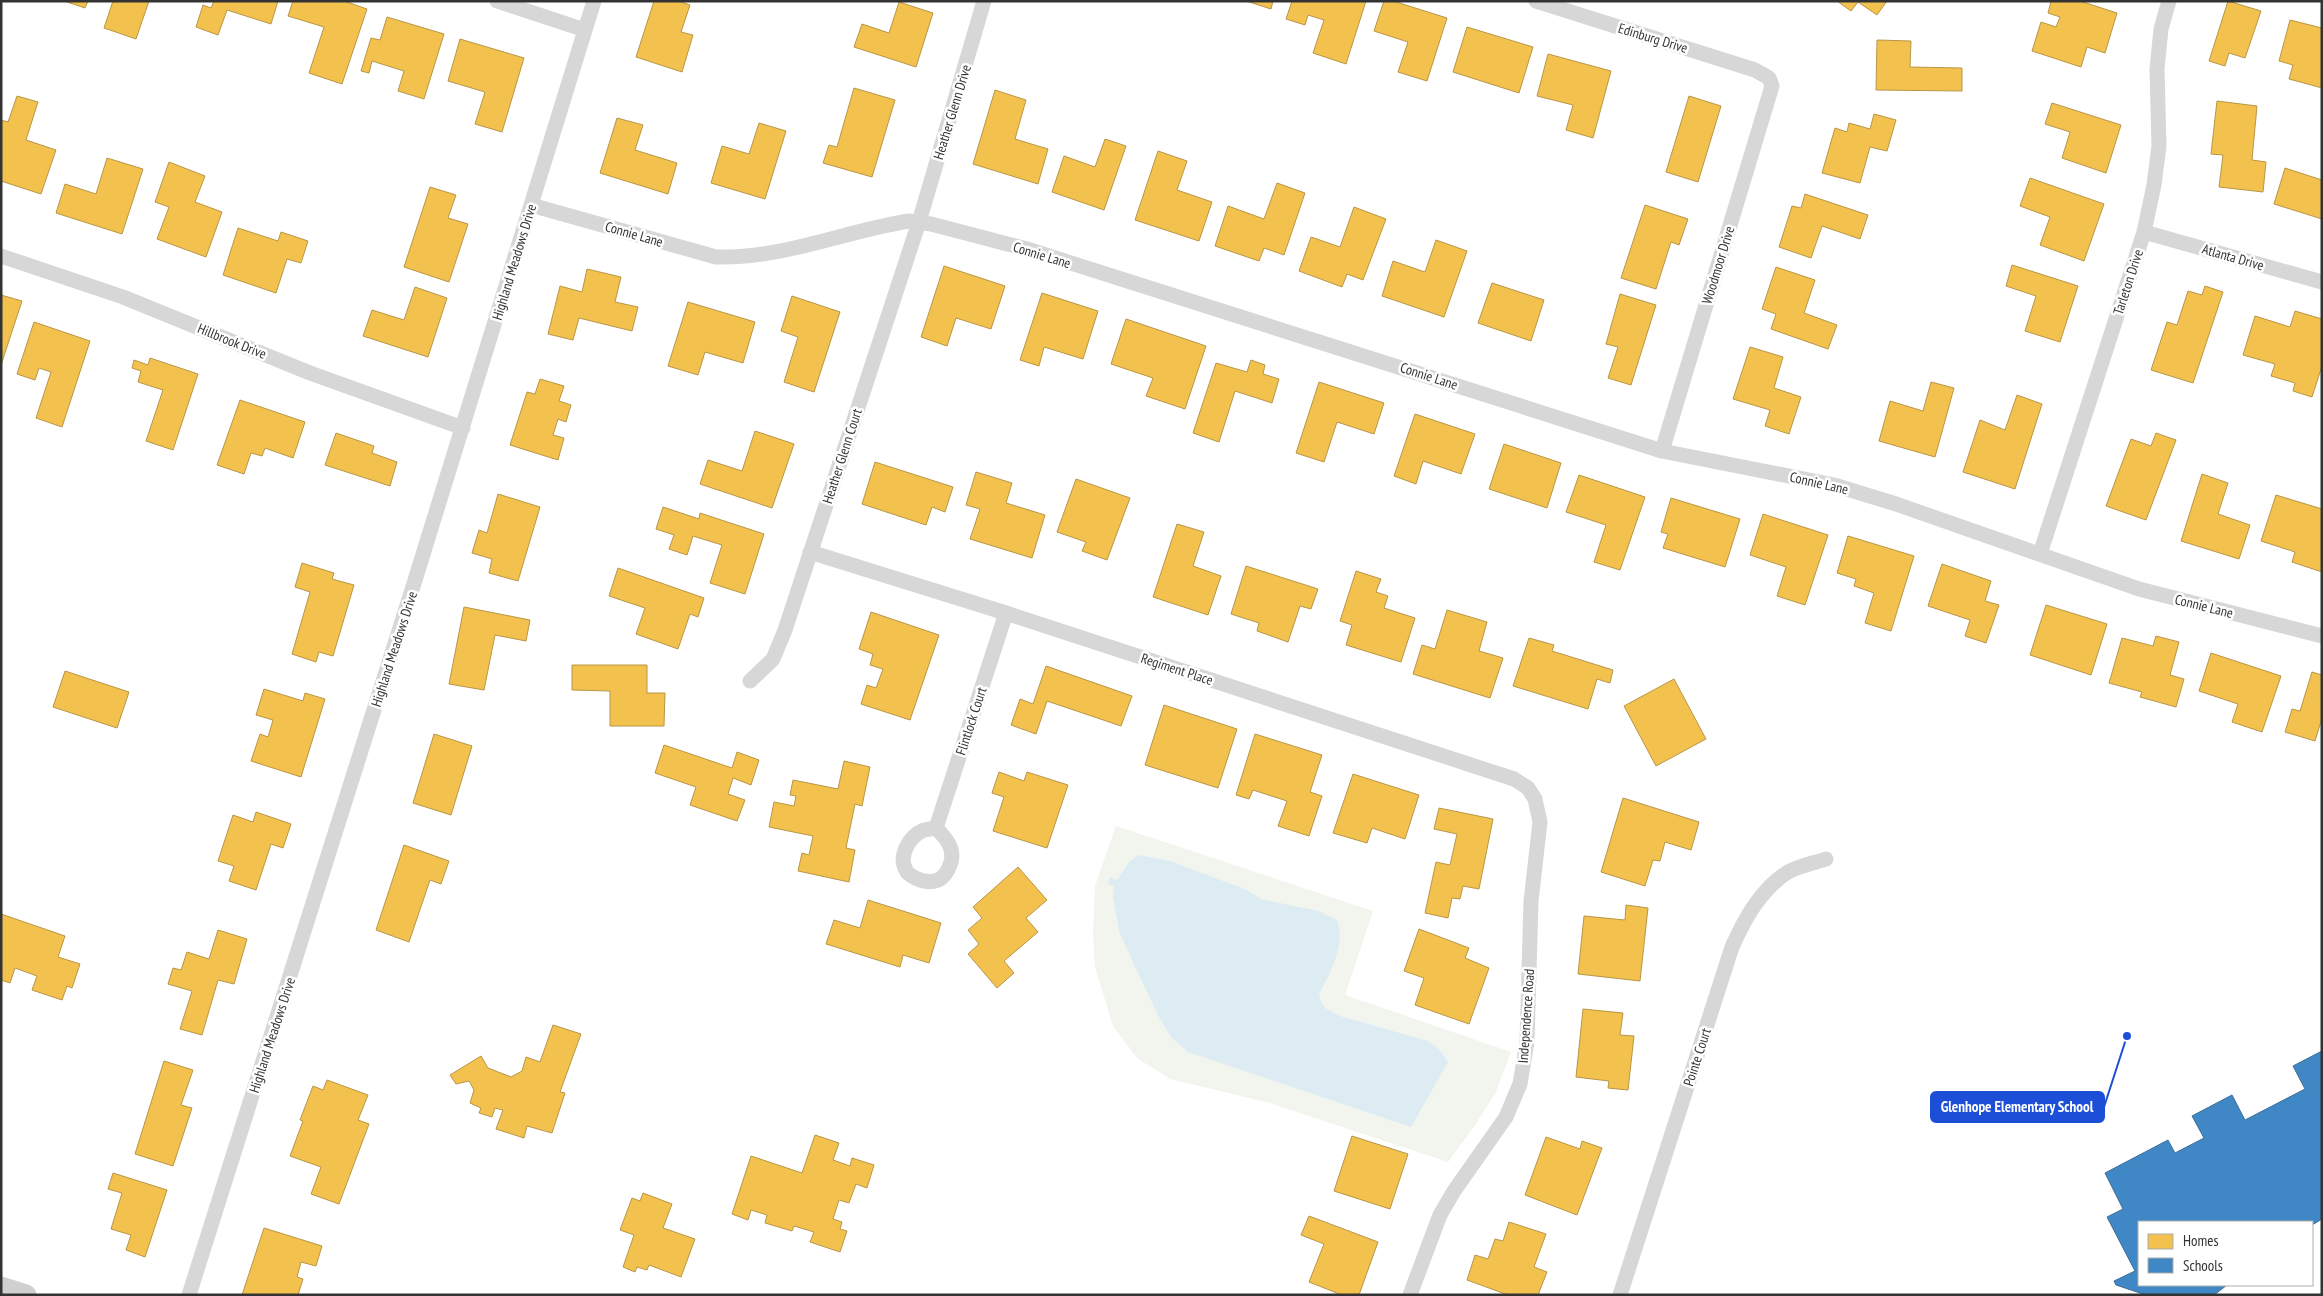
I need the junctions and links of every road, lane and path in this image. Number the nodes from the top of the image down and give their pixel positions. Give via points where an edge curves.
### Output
1 (497, 1) edge
2 (594, 1) edge
3 (984, 1) edge
4 (1536, 1) edge
5 (2169, 1) edge
6 (585, 30) junction
7 (1769, 78) joint
8 (531, 205) junction
9 (919, 222) junction
10 (2144, 232) junction
11 (1, 256) edge
12 (2322, 282) edge
13 (463, 428) junction
14 (1662, 451) junction
15 (810, 552) junction
16 (2040, 554) junction
17 (1006, 613) junction
18 (2322, 636) edge
19 (750, 681) dead end
20 (1535, 799) joint
21 (936, 828) dead end
22 (1826, 858) dead end
23 (1, 1287) edge
24 (26, 1295) edge
25 (189, 1295) edge
26 (1410, 1295) edge
27 (1620, 1295) edge

1 - 6 street
2 - 6 street, Highland Meadows Drive
3 - 9 street, Heather Glenn Drive
4 - 7 street, Edinburg Drive via 1755,70
5 - 10 street, Tarleton Drive via 2161,29 2157,69 2159,146
6 - 8 street, Highland Meadows Drive
7 - 14 street, Woodmoor Drive via 1772,86
8 - 9 street, Connie Lane via 716,256 741,258 887,224
8 - 13 street, Highland Meadows Drive
9 - 14 street, Connie Lane via 1027,249
9 - 15 street, Heather Glenn Court
10 - 12 street, Atlanta Drive
10 - 16 street, Tarleton Drive
11 - 13 street, Hillbrook Drive via 123,297 310,373
13 - 25 street, Highland Meadows Drive
14 - 16 street, Connie Lane via 1834,485
15 - 17 street, Regiment Place
15 - 19 street, Heather Glenn Court via 773,658
16 - 18 street, Connie Lane via 2139,589
17 - 20 street, Regiment Place via 1514,779 1528,788
17 - 21 street, Flintlock Court
20 - 26 street, Independence Road via 1540,822 1531,901 1527,1042 1520,1084 1506,1117 1440,1215
22 - 27 street, Pointe Court via 1789,872 1763,893 1744,921 1732,947
23 - 24 main road

